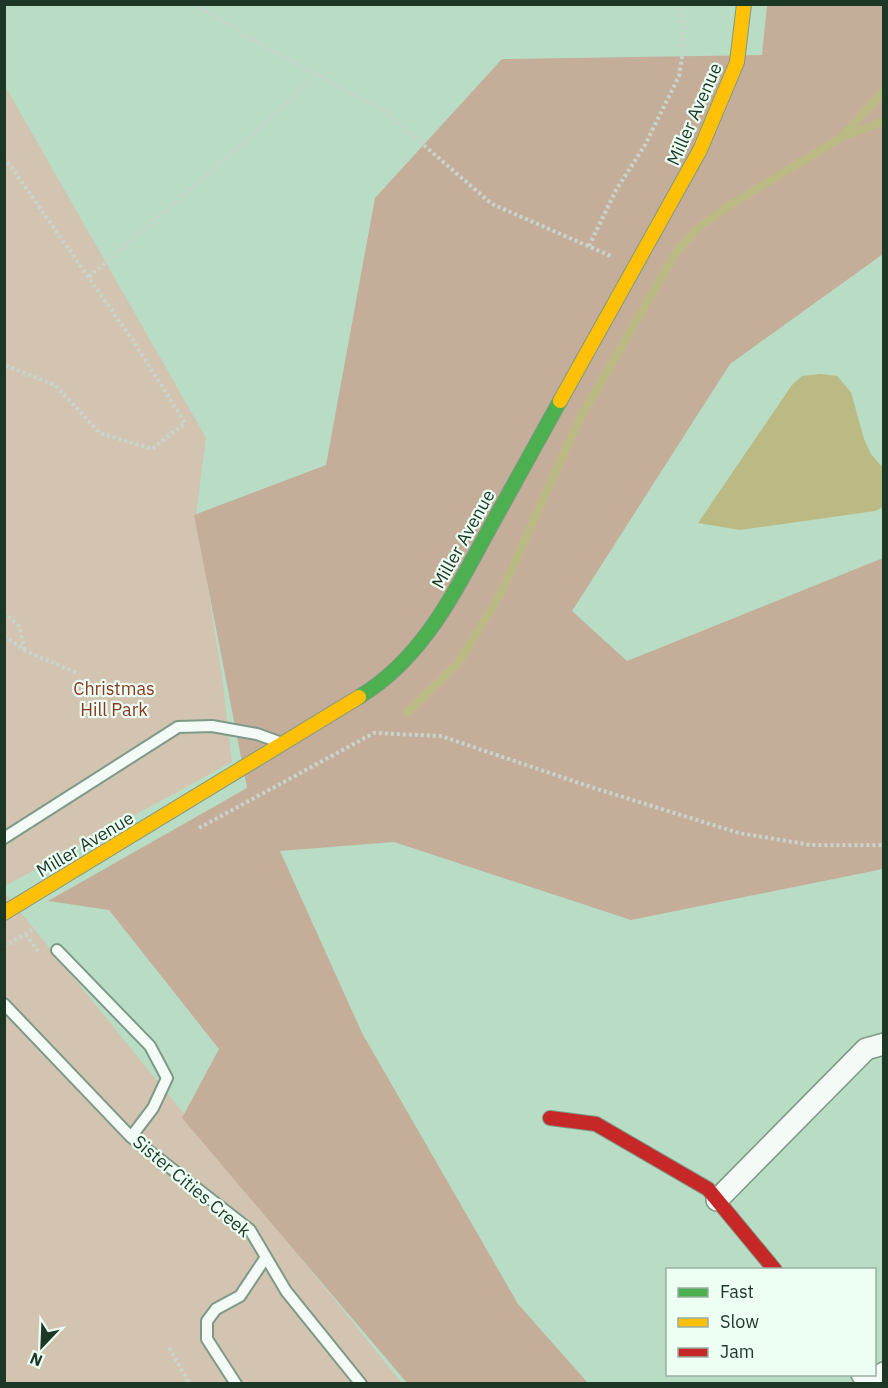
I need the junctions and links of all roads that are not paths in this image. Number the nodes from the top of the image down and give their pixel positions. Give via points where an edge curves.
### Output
1 (744, 4) edge
2 (284, 744) junction
3 (4, 838) edge
4 (4, 913) edge
5 (57, 951) dead end
6 (4, 1004) edge
7 (884, 1044) edge
8 (550, 1118) dead end
9 (131, 1137) junction
10 (717, 1200) junction
11 (266, 1257) junction
12 (774, 1268) edge
13 (884, 1372) edge
14 (864, 1376) edge
15 (236, 1383) edge
16 (361, 1383) edge

1 - 2 street, Miller Avenue via 737,62 700,150 441,616 411,655 376,687
2 - 3 lane via 212,726 178,728
2 - 4 street, Miller Avenue
5 - 9 lane via 150,1046 167,1078 153,1108
6 - 9 lane, Sister Cities Creek
7 - 10 street via 866,1049
8 - 10 street via 596,1124 708,1189
9 - 11 lane, Sister Cities Creek via 250,1230
10 - 12 street
11 - 15 lane via 240,1296 216,1309 207,1321 207,1339
11 - 16 lane, Sister Cities Creek via 286,1291
13 - 14 street via 869,1383

